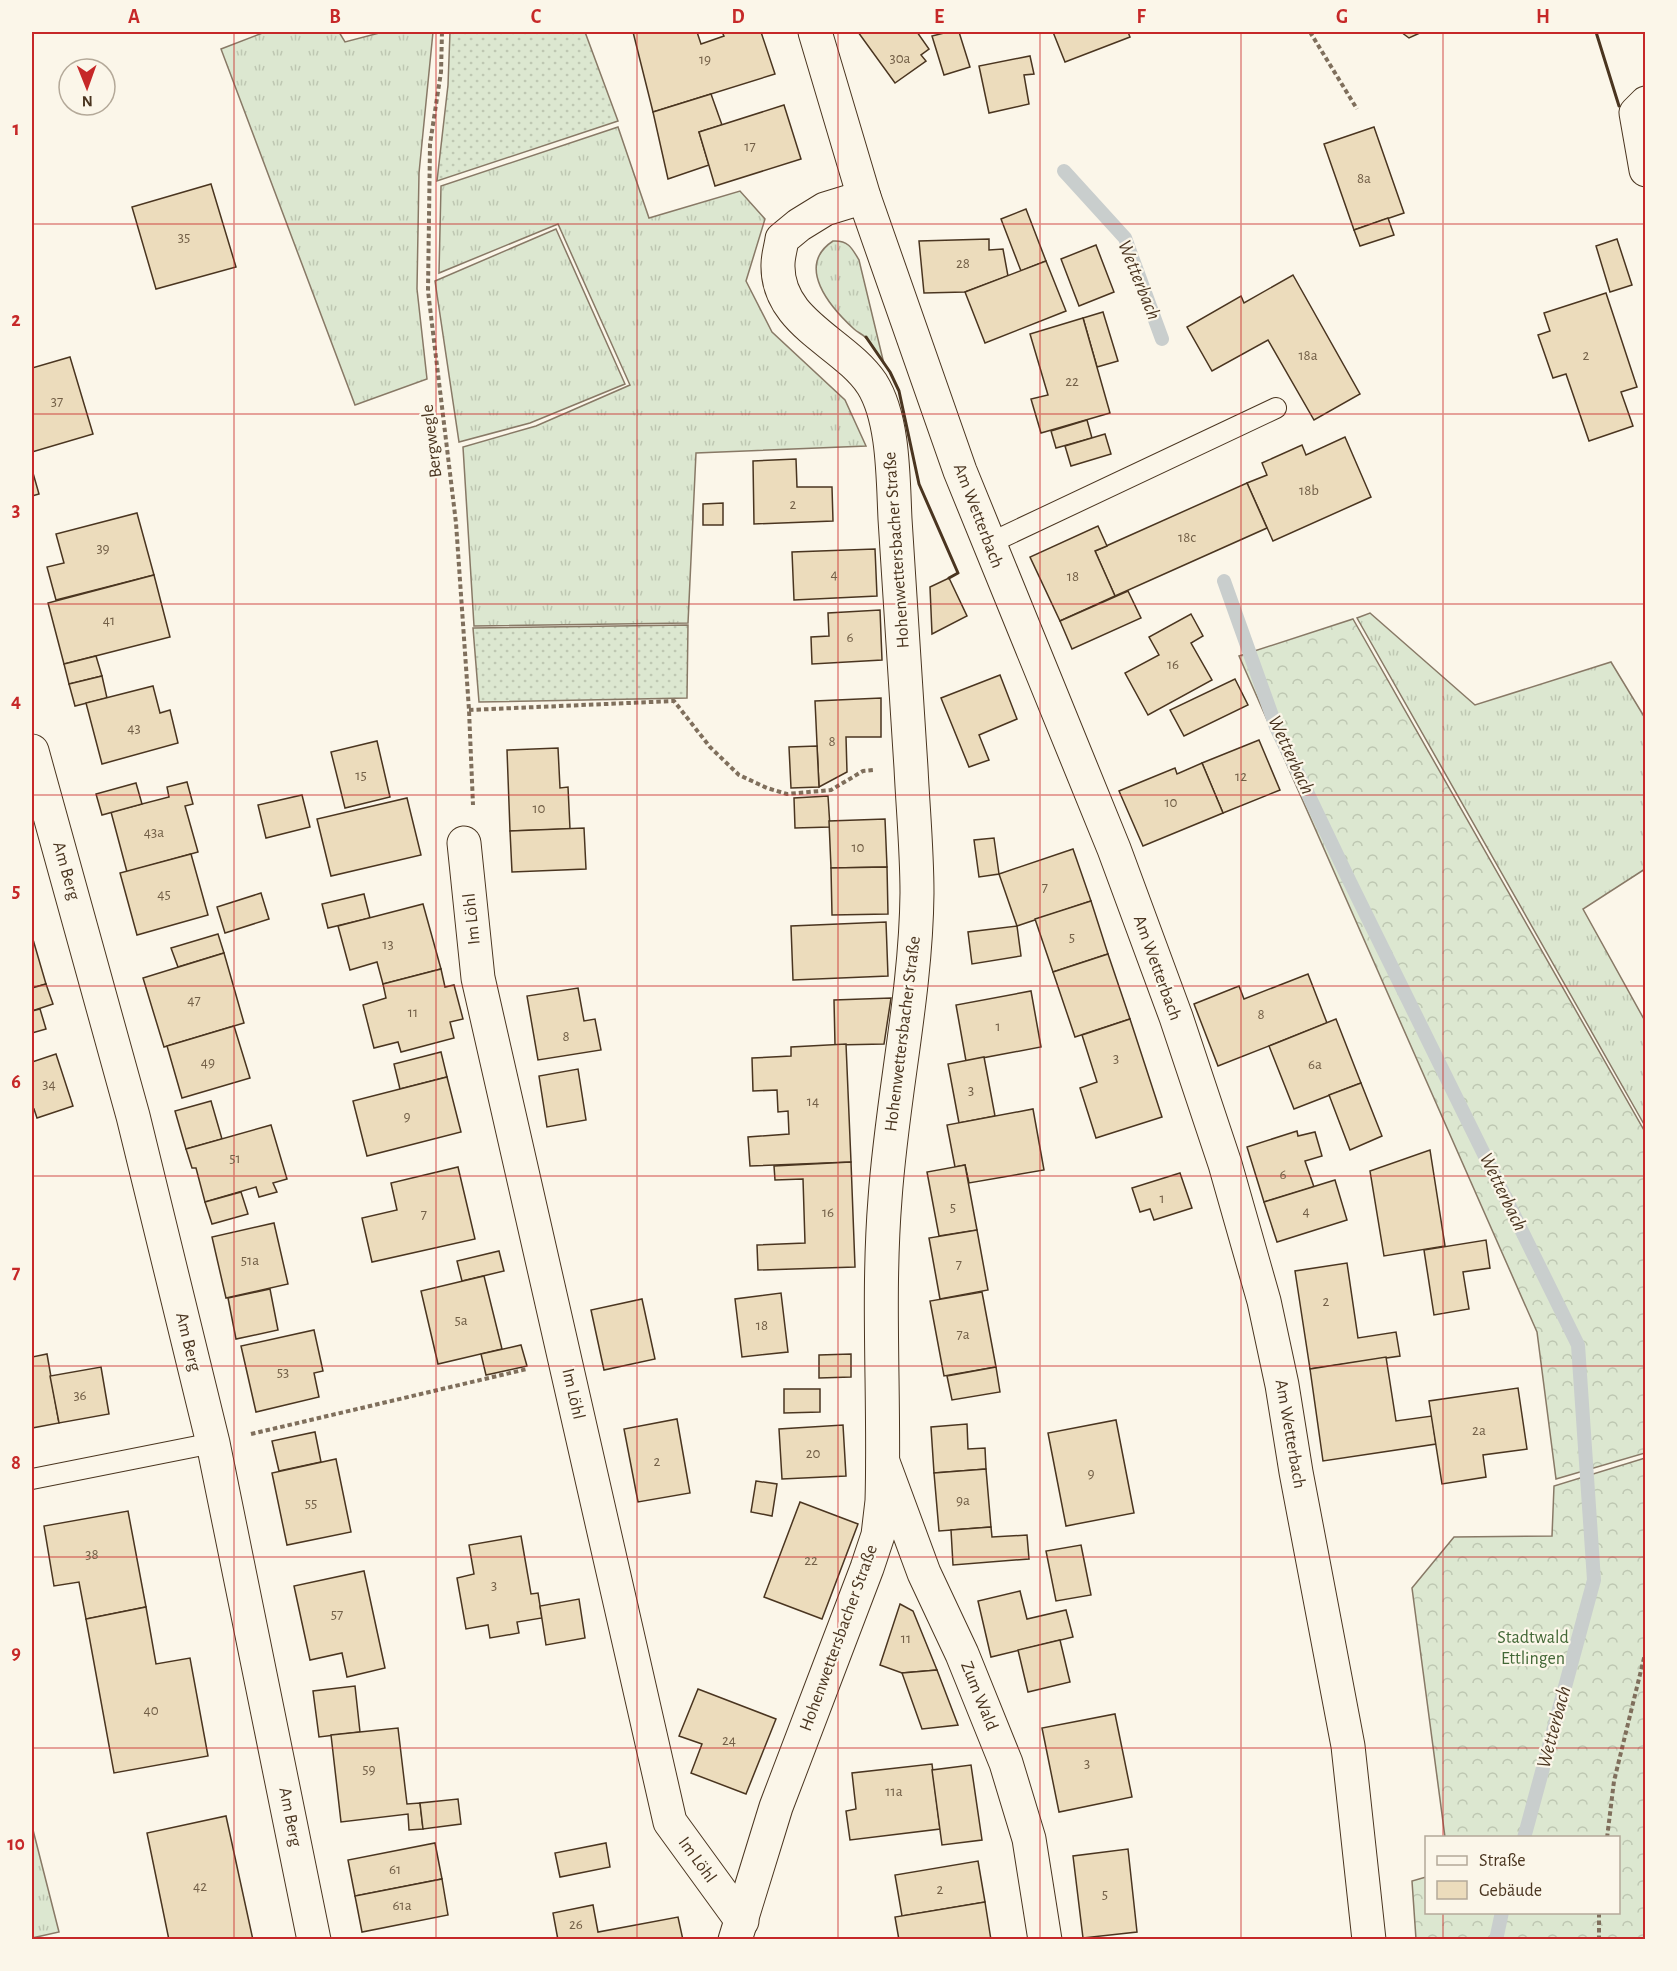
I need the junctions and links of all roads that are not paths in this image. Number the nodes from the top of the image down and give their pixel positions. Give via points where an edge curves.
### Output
1 (815, 32) edge
2 (1646, 103) edge
3 (1646, 170) edge
4 (864, 197) junction
5 (1276, 408) dead end
6 (988, 544) junction
7 (32, 751) edge
8 (464, 843) road end
9 (213, 1443) junction
10 (883, 1462) junction
11 (32, 1479) edge
12 (739, 1930) edge
13 (314, 1940) edge
14 (1045, 1940) edge
15 (1369, 1940) edge

1 - 4 street, Am Wetterbach
2 - 3 street via 1636,113
4 - 6 street, Am Wetterbach
4 - 10 street, Hohenwettersbacher Straße via 825,209 799,225 782,239 777,266 784,297 806,325 871,384 888,430 917,889 882,1238
5 - 6 lane
6 - 15 street, Am Wetterbach via 1114,849 1176,1017 1225,1164 1264,1301 1348,1746
7 - 9 street, Am Berg via 133,1116
8 - 12 street, Im Löhl via 478,978 670,1822
9 - 11 lane
9 - 13 street, Am Berg
10 - 12 street, Hohenwettersbacher Straße via 878,1535 776,1807
10 - 14 street, Zum Wald via 924,1573 1006,1763 1029,1839

